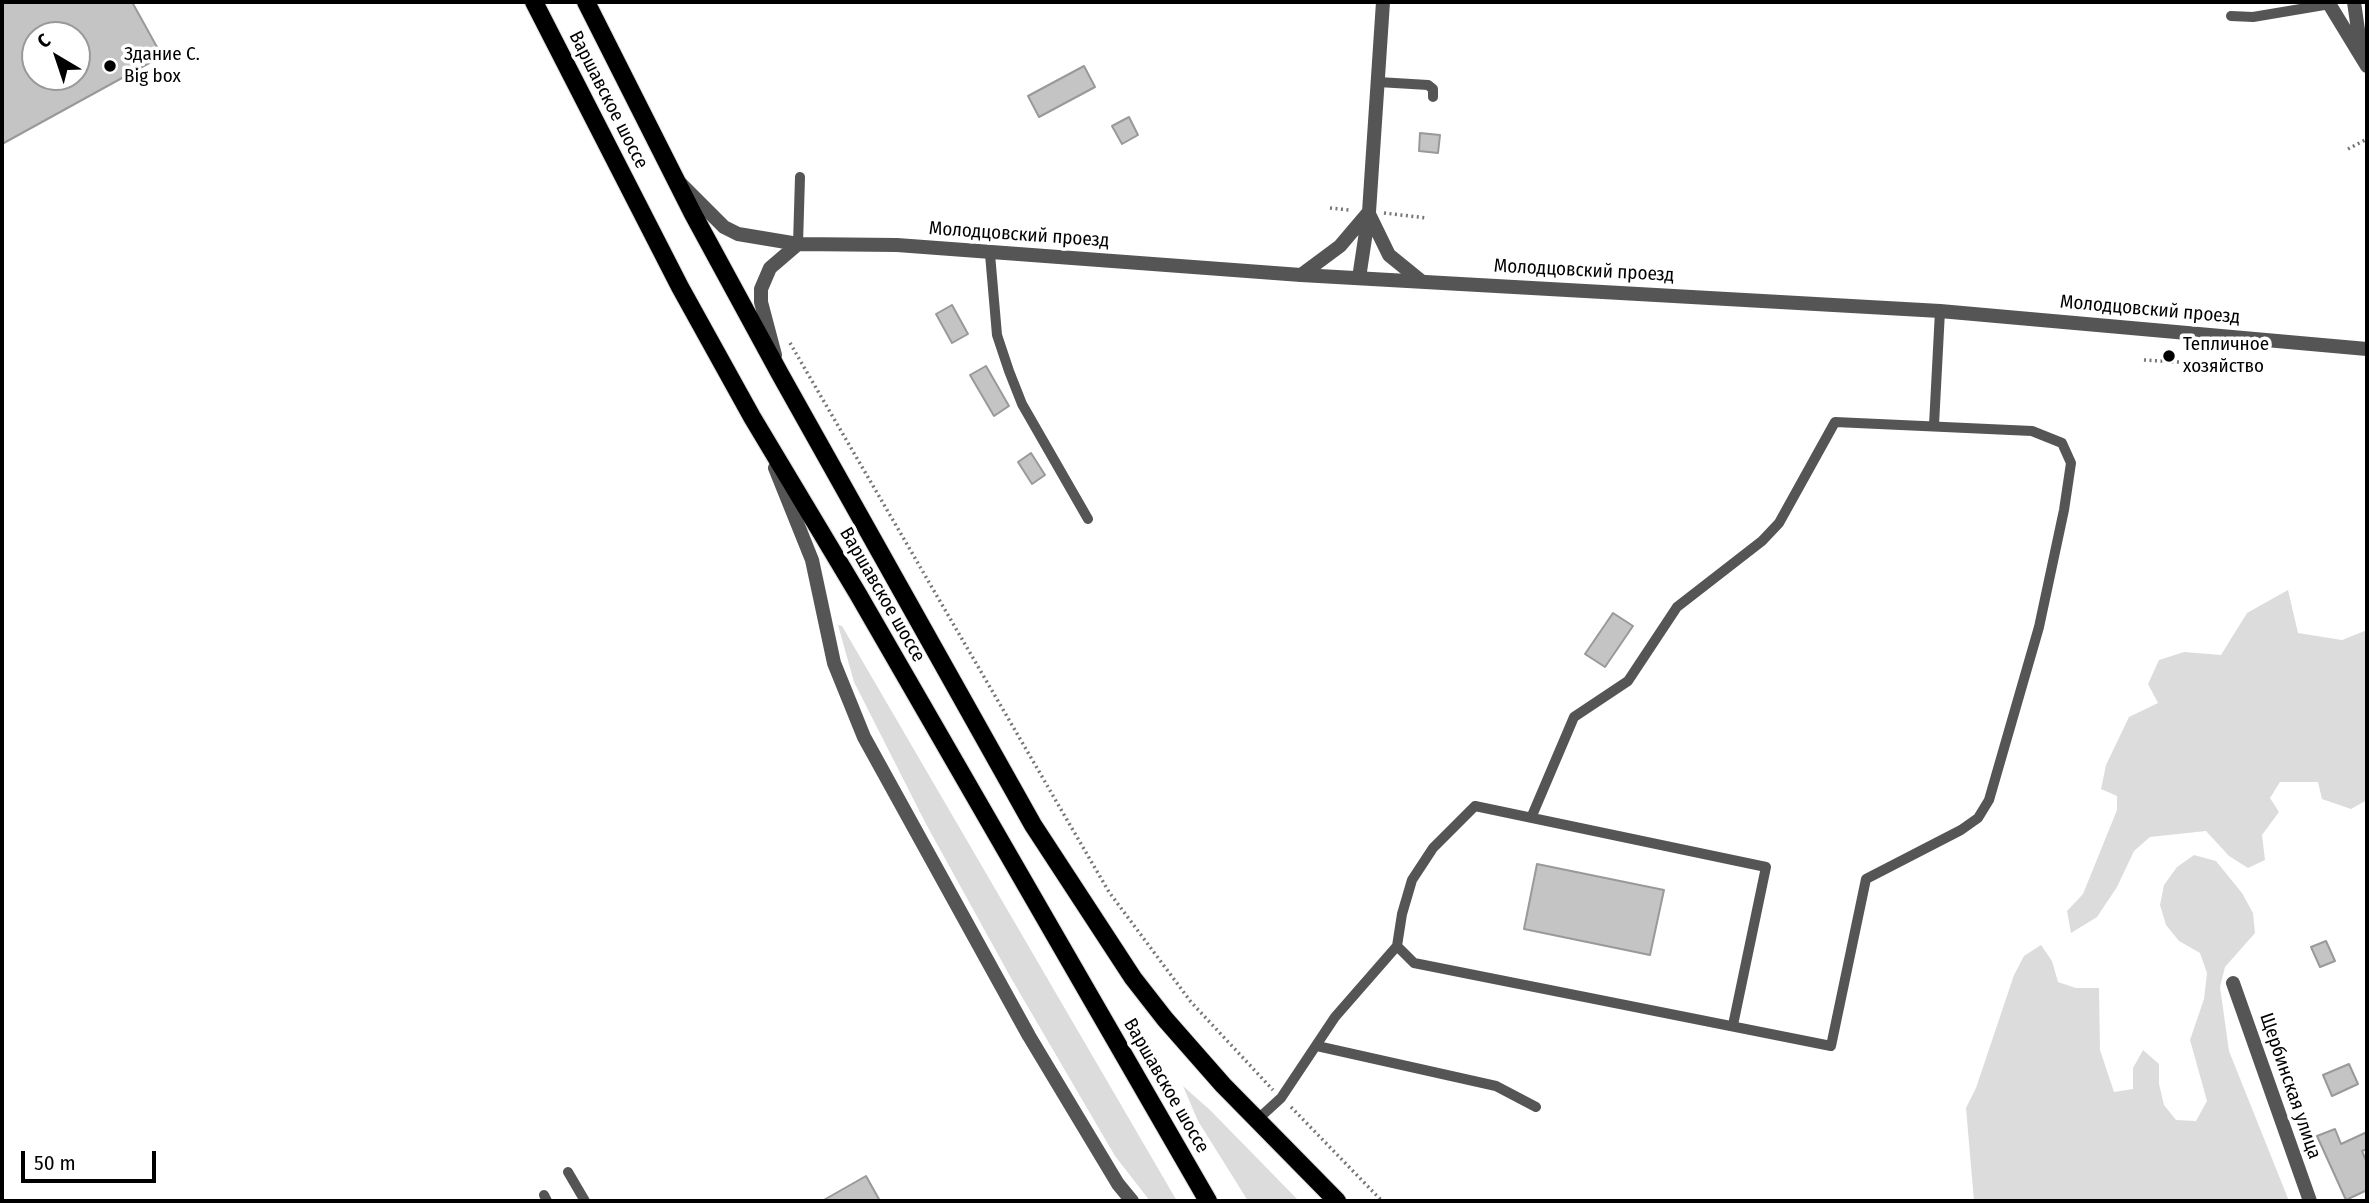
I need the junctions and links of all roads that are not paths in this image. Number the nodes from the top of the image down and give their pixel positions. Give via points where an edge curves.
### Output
1 (534, 2) edge
2 (586, 2) edge
3 (1383, 2) edge
4 (2329, 2) edge
5 (2354, 2) edge
6 (2231, 16) dead end
7 (2367, 66) edge
8 (1378, 82) junction
9 (1433, 97) dead end
10 (800, 177) dead end
11 (676, 179) junction
12 (1369, 212) junction
13 (798, 244) junction
14 (990, 254) junction
15 (1301, 275) junction
16 (1359, 278) junction
17 (1422, 282) junction
18 (1940, 311) junction
19 (2367, 349) edge
20 (780, 374) junction
21 (752, 417) junction
22 (1934, 425) junction
23 (1088, 519) dead end
24 (1531, 818) junction
25 (1397, 946) junction
26 (2233, 984) dead end
27 (1733, 1025) junction
28 (1317, 1046) junction
29 (1536, 1107) dead end
30 (1258, 1119) junction
31 (568, 1172) dead end
32 (585, 1201) edge
33 (1132, 1201) edge
34 (1208, 1201) edge
35 (1337, 1201) edge
36 (2310, 1201) edge

1 - 21 main road, Варшавское шоссе
2 - 11 main road, Варшавское шоссе
3 - 8 street
4 - 6 lane via 2264,16
4 - 7 street
5 - 7 street via 2357,35
8 - 9 lane via 1428,86
8 - 12 street
10 - 13 lane
11 - 13 street, Молодцовский проезд via 724,228
11 - 20 main road, Варшавское шоссе
12 - 15 street via 1339,246
12 - 16 street
12 - 17 street via 1389,255
13 - 14 street, Молодцовский проезд via 897,245
13 - 20 street via 770,268 761,289
14 - 15 street, Молодцовский проезд
14 - 23 lane via 997,335 1009,371 1022,404
15 - 16 street, Молодцовский проезд
16 - 17 street, Молодцовский проезд
17 - 18 street, Молодцовский проезд
18 - 19 street, Молодцовский проезд
18 - 22 lane
20 - 30 main road, Варшавское шоссе via 1034,825 1080,898 1165,1019
21 - 33 street via 798,520 812,560 834,663 864,737 1029,1036
21 - 34 main road, Варшавское шоссе
22 - 24 lane via 1836,422 1779,523 1677,607 1628,681 1574,717
22 - 27 lane via 2032,430 2062,443 2071,463 2039,627 1989,800 1979,818 1961,830 1866,879 1831,1046
24 - 25 lane via 1475,806 1433,848 1412,880
24 - 27 lane via 1766,867
25 - 27 lane via 1414,963
25 - 28 lane via 1335,1017
26 - 36 street, Щербинская улица
28 - 29 lane via 1496,1086
28 - 30 lane via 1281,1098
30 - 35 main road, Варшавское шоссе
31 - 32 lane

